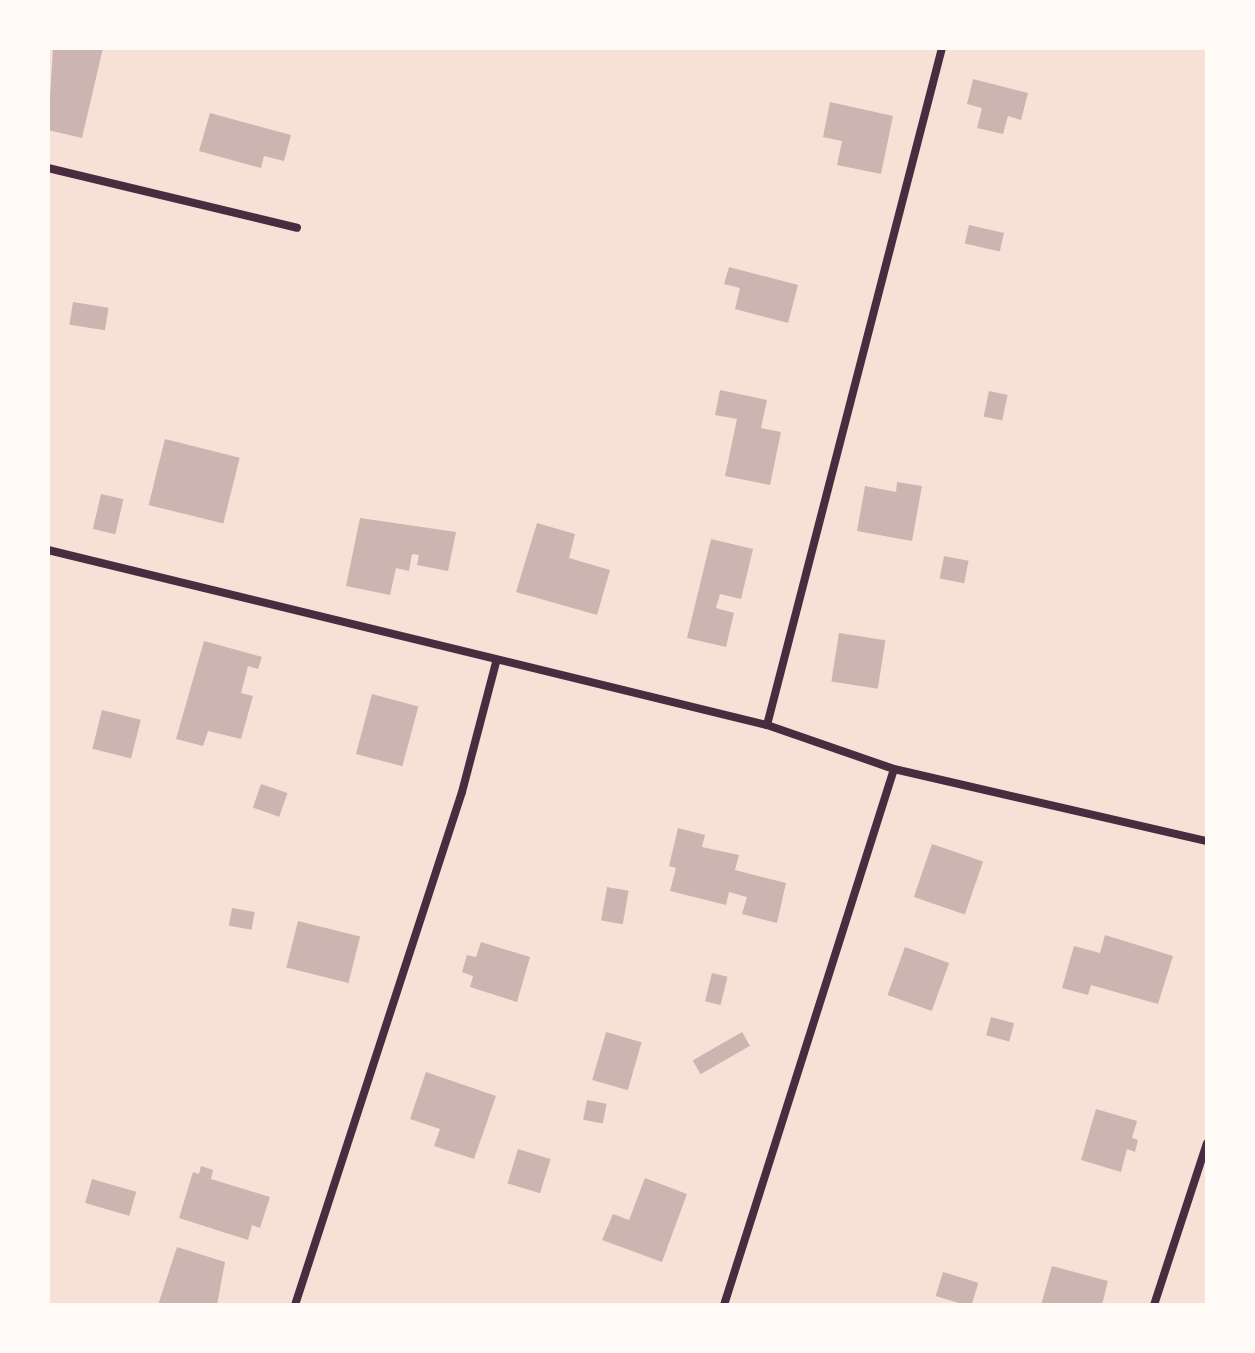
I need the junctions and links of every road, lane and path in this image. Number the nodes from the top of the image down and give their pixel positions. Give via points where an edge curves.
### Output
1 (942, 48) edge
2 (48, 168) edge
3 (297, 228) dead end
4 (48, 550) edge
5 (496, 662) junction
6 (767, 725) junction
7 (894, 769) junction
8 (1207, 841) edge
9 (1207, 1143) edge
10 (295, 1305) edge
11 (724, 1305) edge
12 (1154, 1305) edge

1 - 6 street
2 - 3 street
4 - 5 street
5 - 6 street
5 - 10 street via 462,792
6 - 7 street
7 - 8 street
7 - 11 street
9 - 12 street

